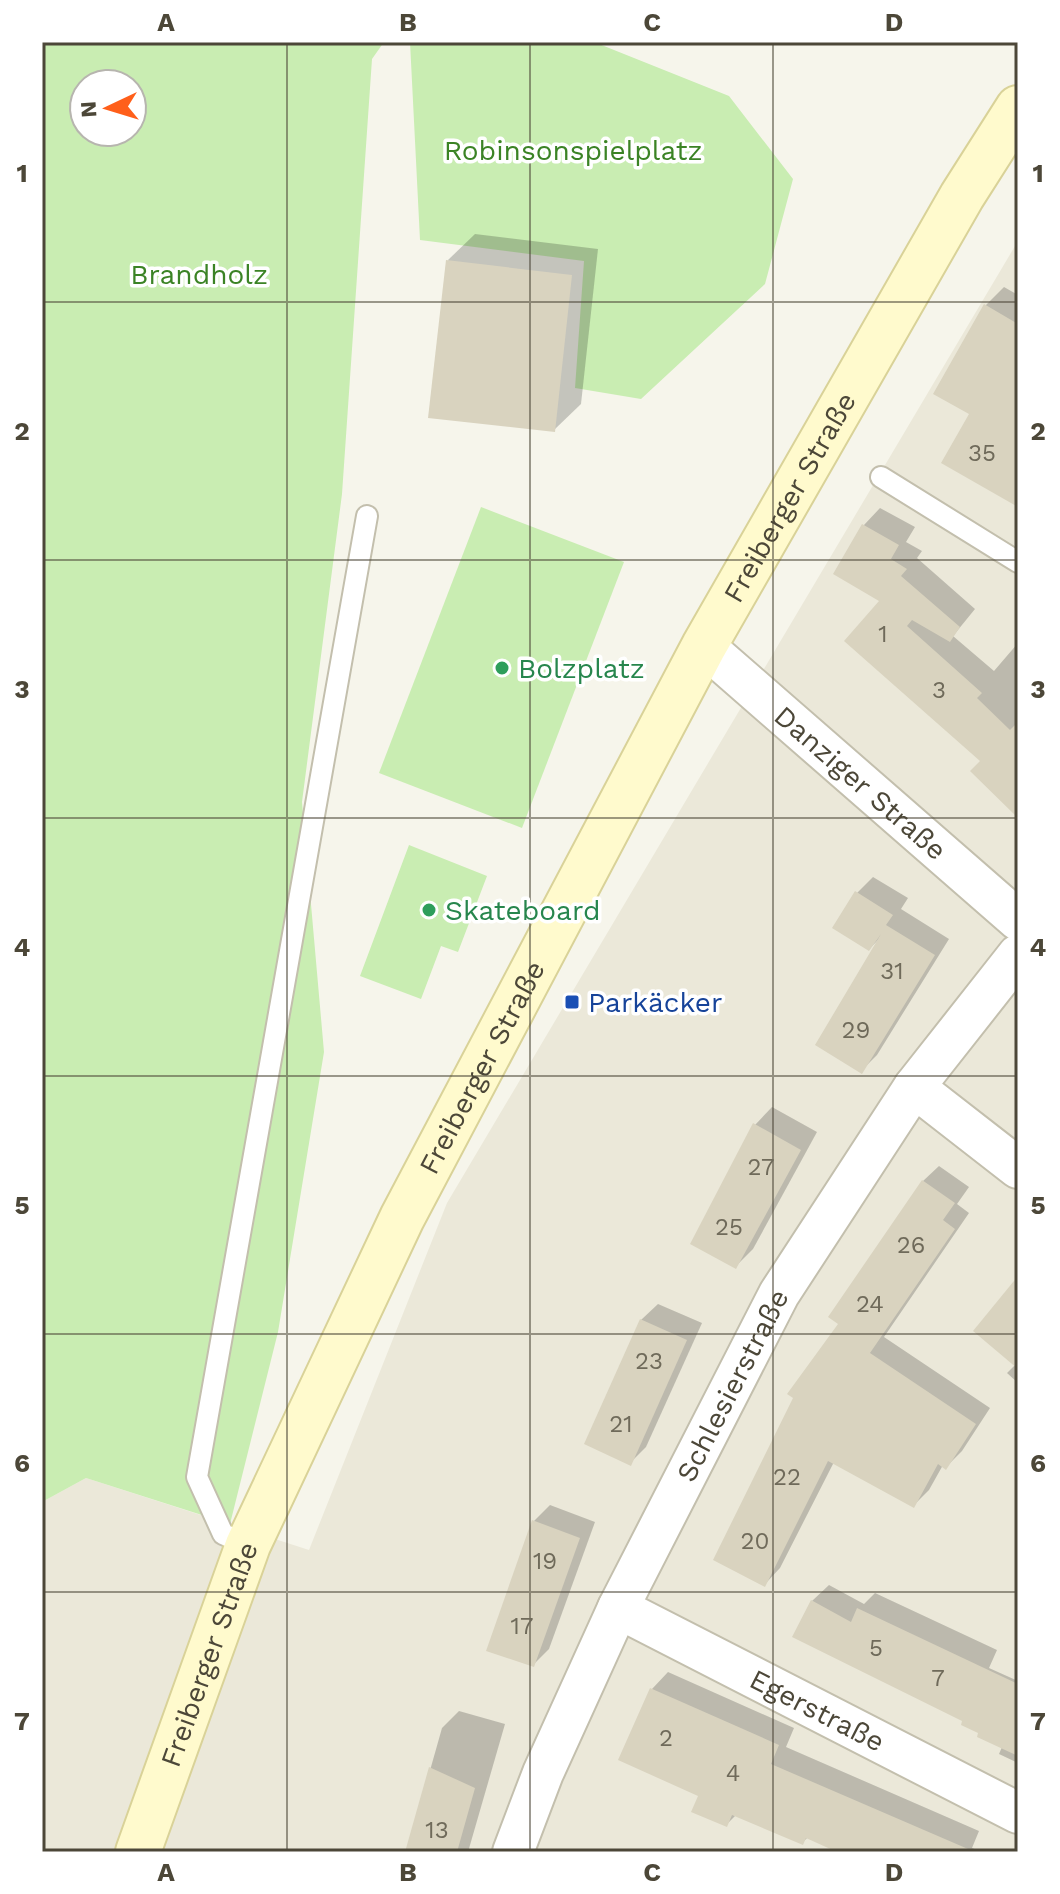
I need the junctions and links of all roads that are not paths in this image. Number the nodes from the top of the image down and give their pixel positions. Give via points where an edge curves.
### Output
1 (1018, 108) edge
2 (881, 477) dead end
3 (367, 516) dead end
4 (1018, 562) edge
5 (704, 646) junction
6 (1018, 920) edge
7 (1018, 955) edge
8 (914, 1087) junction
9 (1018, 1168) edge
10 (248, 1545) junction
11 (618, 1608) junction
12 (1018, 1813) edge
13 (138, 1852) edge
14 (513, 1852) edge

1 - 5 main road, Freiberger Straße via 962,196
2 - 4 lane
3 - 10 lane via 197,1477 223,1534
5 - 6 street, Danziger Straße
5 - 10 main road, Freiberger Straße via 402,1218
7 - 8 street, Schlesierstraße
8 - 9 street
8 - 11 street, Schlesierstraße via 779,1294
10 - 13 main road, Freiberger Straße
11 - 12 street, Egerstraße
11 - 14 street, Schlesierstraße

